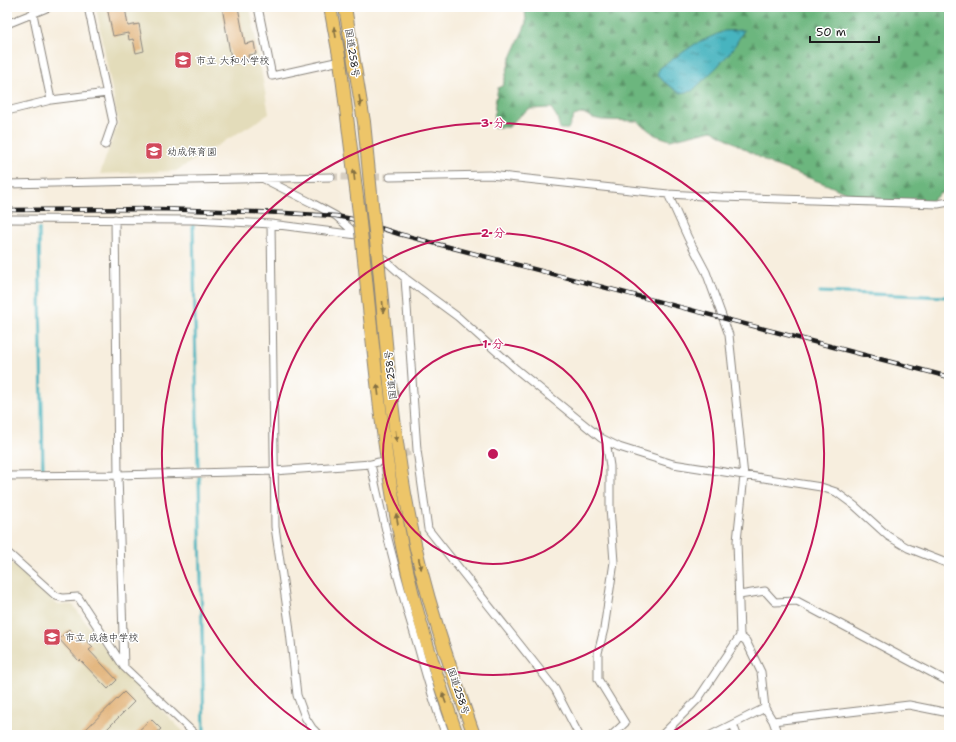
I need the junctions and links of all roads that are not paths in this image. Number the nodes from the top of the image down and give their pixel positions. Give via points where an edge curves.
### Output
1 (49, 7) edge
2 (88, 7) edge
3 (258, 7) edge
4 (330, 7) edge
5 (345, 7) edge
6 (33, 14) junction
7 (7, 24) edge
8 (340, 61) junction
9 (107, 92) junction
10 (51, 100) junction
11 (7, 110) edge
12 (105, 145) dead end
13 (331, 177) tunnel mouth
14 (390, 178) tunnel mouth
15 (264, 179) junction
16 (7, 184) edge
17 (668, 194) junction
18 (949, 202) edge
19 (7, 219) edge
20 (115, 219) junction
21 (271, 224) junction
22 (357, 235) junction
23 (405, 278) junction
24 (606, 441) junction
25 (274, 471) junction
26 (7, 476) edge
27 (118, 476) junction
28 (744, 476) junction
29 (7, 552) edge
30 (949, 564) edge
31 (739, 595) junction
32 (740, 636) junction
33 (124, 667) junction
34 (949, 682) edge
35 (765, 708) junction
36 (949, 713) edge
37 (773, 721) junction
38 (733, 724) junction
39 (196, 735) edge
40 (318, 735) edge
41 (446, 735) edge
42 (457, 735) edge
43 (474, 735) edge
44 (579, 735) edge
45 (612, 735) edge
46 (662, 735) edge
47 (711, 735) edge
48 (738, 735) edge
49 (778, 735) edge

1 - 6 street
2 - 9 street
3 - 8 street via 272,76
8 -> 4 highway, 国道258号
5 -> 43 highway, 国道258号, bridge via 364,122 398,445 410,520 424,585
6 - 7 street
6 - 10 street
42 -> 8 highway, 国道258号, bridge via 412,591 397,520 373,350
9 - 10 street
9 - 12 street via 113,122
10 - 11 street
13 - 15 street
14 - 17 street via 490,176
15 - 16 street
15 - 22 street via 336,216
17 - 18 street via 938,204
17 - 28 street via 706,272 729,335
19 - 20 street
20 - 21 street
20 - 27 street
21 - 22 street
21 - 25 street
22 - 23 street
23 - 24 street via 458,317 516,369
23 - 44 street via 414,451 428,529 555,689
24 - 28 street via 673,464
24 - 45 street via 610,466 614,562 598,653 598,679 626,723
25 - 27 street
25 - 40 street via 275,527 297,694 305,718
25 - 41 street via 374,463 384,527
26 - 27 street
27 - 33 street
28 - 30 street via 821,487 836,492 888,536 908,548
28 - 31 street via 737,541
29 - 33 street via 56,596 78,597
31 - 32 street
31 - 34 street via 764,590 775,602 797,601
32 - 35 street via 746,641 760,672
32 - 46 street via 698,699
33 - 39 street
35 - 37 street
35 - 38 street
36 - 37 street via 909,705
37 - 49 street
38 - 47 street
38 - 48 street

